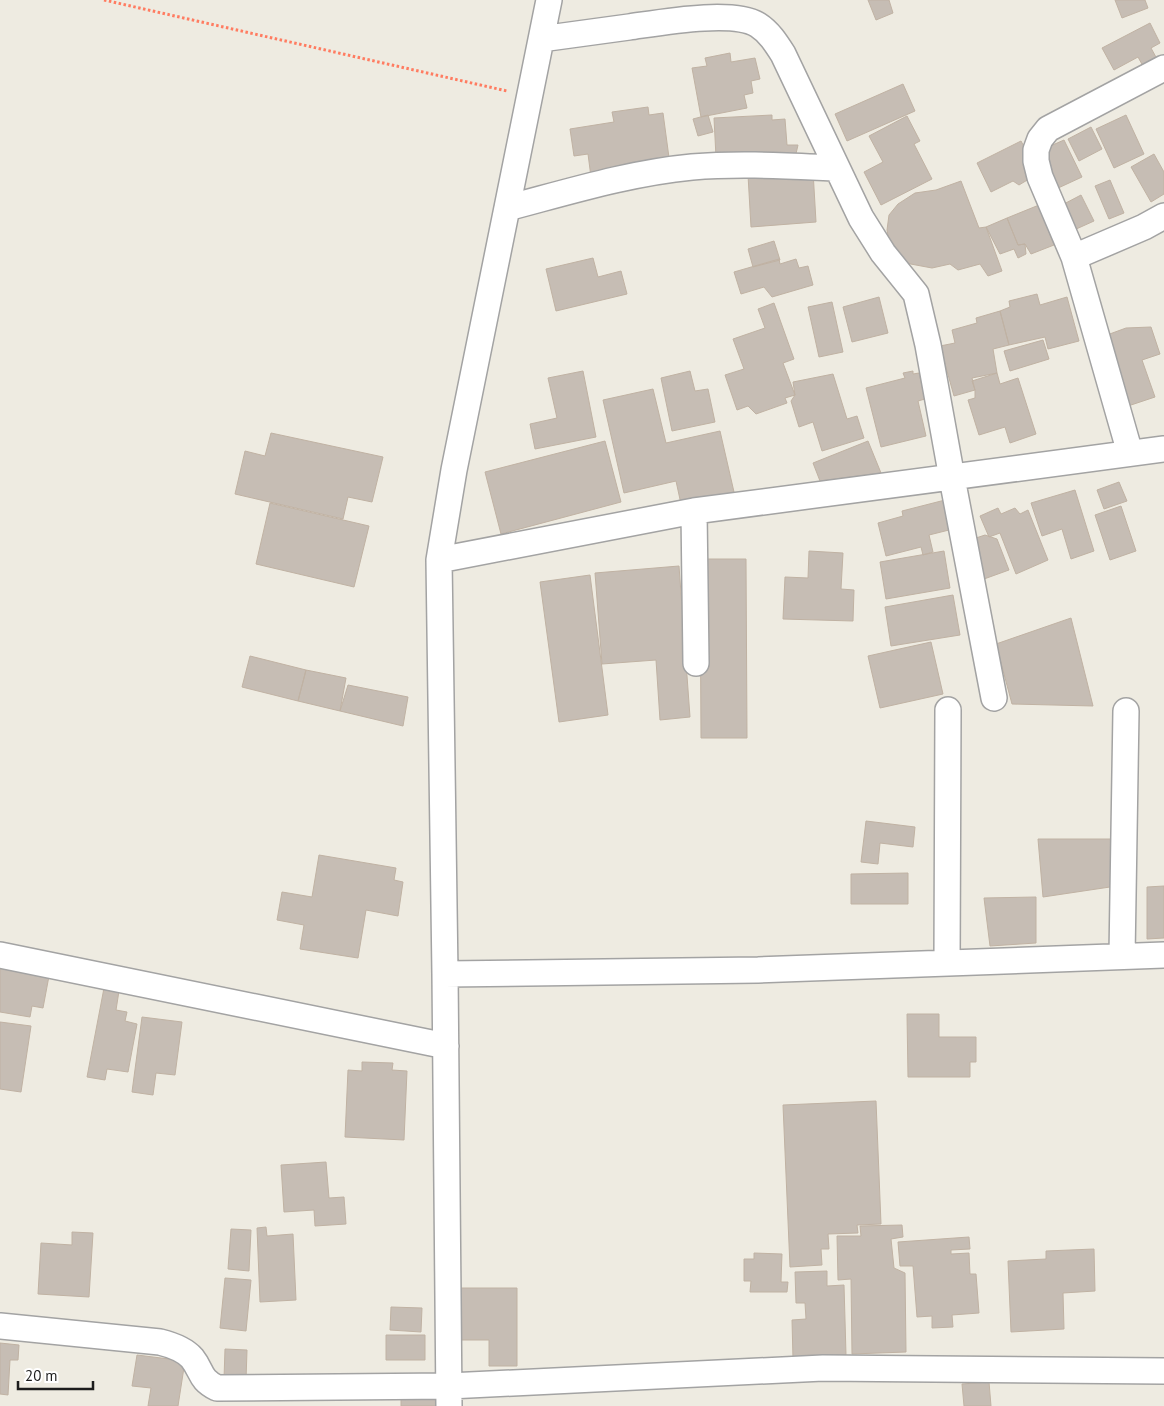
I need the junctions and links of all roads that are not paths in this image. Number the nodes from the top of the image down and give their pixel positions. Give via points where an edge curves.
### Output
1 (549, 0) edge
2 (541, 40) junction
3 (1164, 68) edge
4 (836, 168) junction
5 (507, 208) junction
6 (1164, 216) edge
7 (1074, 257) junction
8 (1164, 449) edge
9 (1130, 453) junction
10 (952, 478) junction
11 (694, 511) junction
12 (439, 560) junction
13 (696, 663) dead end
14 (994, 698) dead end
15 (948, 710) dead end
16 (1126, 710) dead end
17 (1164, 955) edge
18 (0, 956) edge
19 (1122, 956) junction
20 (947, 963) junction
21 (463, 974) junction
22 (446, 1046) junction
23 (0, 1326) edge
24 (1164, 1371) edge
25 (449, 1396) edge

1 - 2 street
2 - 4 street via 690,19 716,18 757,24 772,37 783,54
2 - 5 street
3 - 7 street via 1048,129 1040,139 1036,161 1040,177
4 - 5 street via 692,167 622,177
4 - 10 street via 883,253 916,294
5 - 12 street
6 - 7 street
7 - 9 street
8 - 9 street
9 - 10 street
10 - 11 street
10 - 14 street
11 - 12 street
11 - 13 street
12 - 21 street
15 - 20 street
16 - 19 street
17 - 19 street
18 - 22 street
19 - 20 street
20 - 21 street via 758,970
21 - 22 street
22 - 25 street
23 - 25 street via 160,1342 177,1347 190,1357 207,1383 217,1388
24 - 25 street via 823,1368

